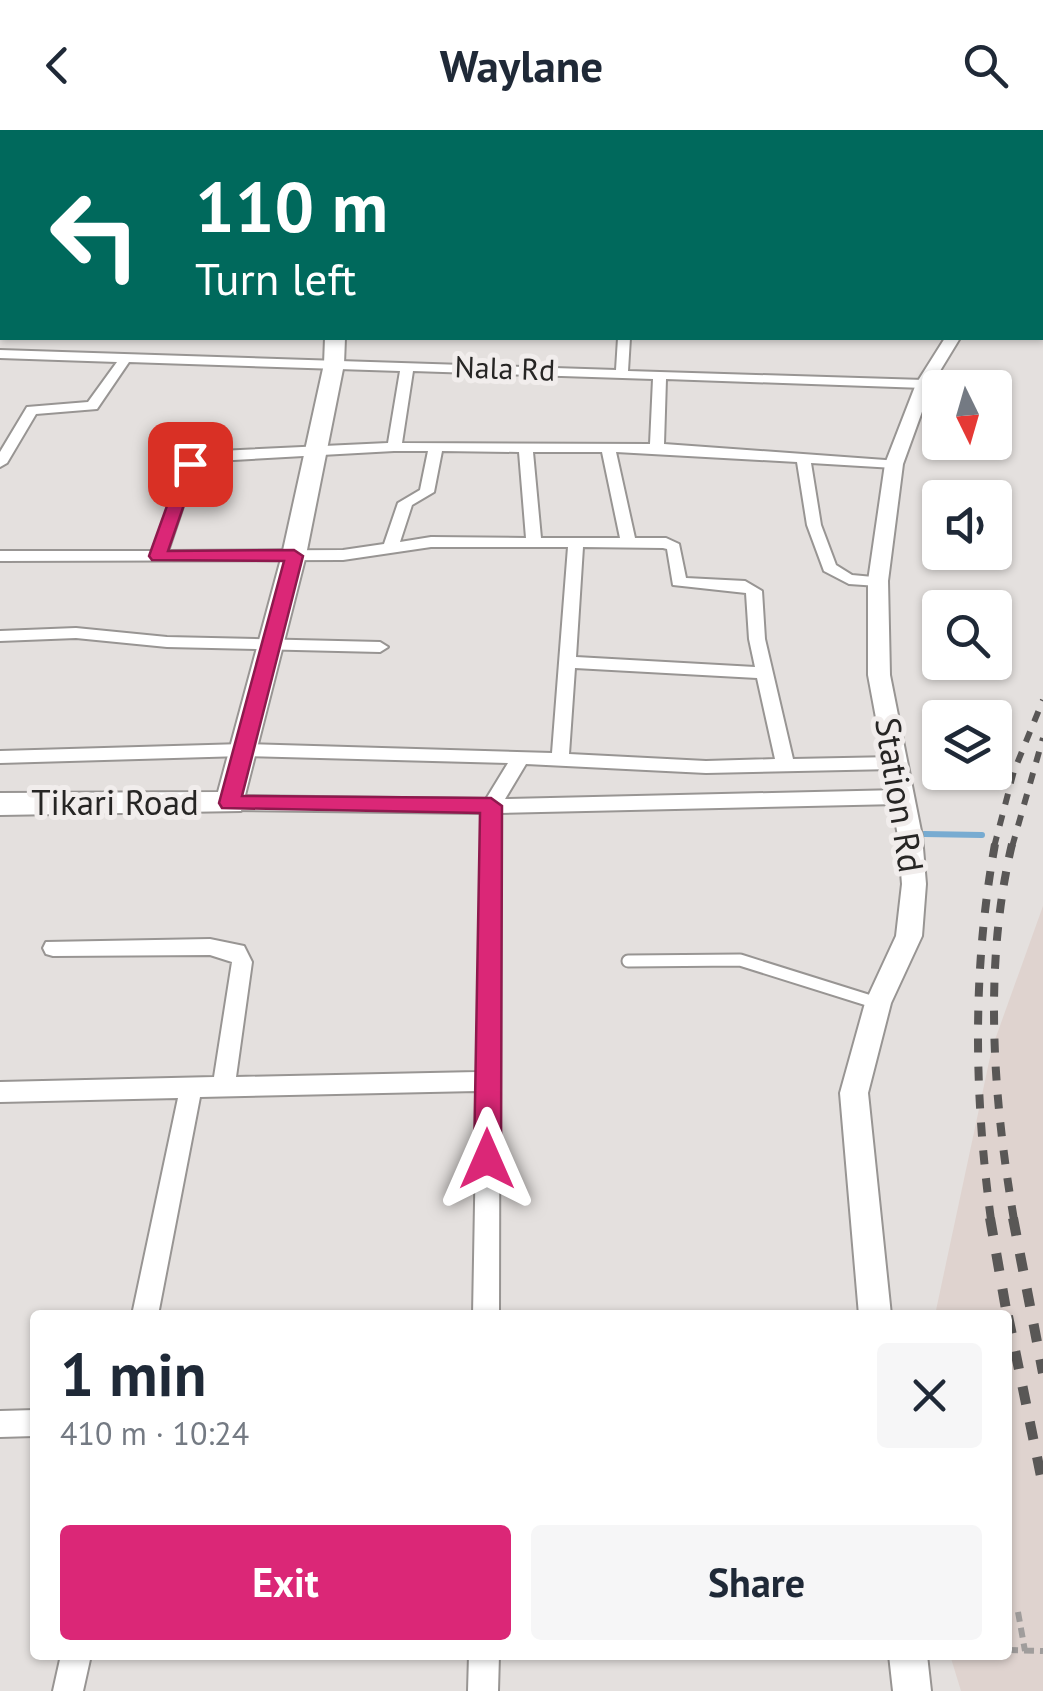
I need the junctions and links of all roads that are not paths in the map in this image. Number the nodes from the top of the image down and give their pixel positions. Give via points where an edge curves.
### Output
1 (624, 340) edge
2 (951, 340) edge
3 (42, 341) dead end
4 (335, 351) edge
5 (0, 354) edge
6 (23, 356) junction
7 (124, 360) junction
8 (407, 366) junction
9 (933, 370) edge
10 (622, 372) junction
11 (660, 373) junction
12 (922, 384) edge
13 (922, 389) edge
14 (394, 448) junction
15 (436, 448) junction
16 (526, 448) junction
17 (608, 448) junction
18 (657, 448) junction
19 (315, 450) junction
20 (802, 458) junction
21 (0, 463) edge
22 (894, 464) junction
23 (534, 542) junction
24 (576, 543) junction
25 (628, 543) junction
26 (391, 548) junction
27 (0, 556) edge
28 (158, 556) junction
29 (294, 556) junction
30 (878, 581) junction
31 (0, 636) edge
32 (271, 644) junction
33 (380, 647) dead end
34 (567, 662) junction
35 (764, 673) junction
36 (243, 750) junction
37 (0, 756) edge
38 (522, 756) junction
39 (560, 759) junction
40 (894, 763) junction
41 (786, 765) junction
42 (900, 798) junction
43 (230, 803) junction
44 (0, 804) edge
45 (491, 806) junction
46 (53, 948) dead end
47 (628, 961) dead end
48 (878, 1003) junction
49 (488, 1081) junction
50 (191, 1086) junction
51 (224, 1086) junction
52 (0, 1092) edge
53 (147, 1310) edge
54 (486, 1310) edge
55 (876, 1310) edge
56 (30, 1423) edge
57 (0, 1424) edge
58 (75, 1660) edge
59 (484, 1660) edge
60 (909, 1660) edge
61 (68, 1691) edge
62 (483, 1691) edge
63 (912, 1691) edge

1 - 10 street
2 - 9 street, Station Rd
3 - 6 street
4 - 7 street, Nala Rd
4 - 8 street, Nala Rd
4 - 19 highway
5 - 6 street, Nala Rd
6 - 7 street, Nala Rd
7 - 21 street via 92,406 32,410
8 - 10 street, Nala Rd
8 - 14 street
10 - 11 street, Nala Rd
11 - 12 street, Nala Rd
11 - 18 street
13 - 22 street, Station Rd
14 - 15 street
14 - 19 street
15 - 16 street
15 - 26 street via 427,492 405,503
16 - 17 street
16 - 23 street
17 - 18 street
17 - 25 street
18 - 20 street
19 - 28 street via 192,459
19 - 29 highway
20 - 22 street
20 - 30 street via 829,568 849,579
22 - 30 street, Station Rd
23 - 24 street
23 - 26 street
24 - 25 street
24 - 34 street
25 - 35 street via 671,544 679,582 751,588
26 - 29 street
27 - 28 street
28 - 29 street
29 - 32 highway
30 - 40 street, Station Rd via 879,674
31 - 32 street via 76,633
32 - 33 street
32 - 36 highway
34 - 35 street
34 - 39 street
35 - 41 street
36 - 37 street
36 - 38 street
36 - 43 highway
38 - 39 street
38 - 45 street
39 - 41 street
40 - 41 street
40 - 42 street, Station Rd
42 - 45 street
42 - 48 street, Station Rd via 914,884 909,936
43 - 44 highway, Tikari Road
43 - 45 street
45 - 49 street
46 - 51 street via 238,952 242,962
47 - 48 lane via 740,960
48 - 55 street, Station Rd via 854,1093
49 - 51 street
49 - 54 street
50 - 51 street
50 - 52 street
50 - 53 street
56 - 57 street
58 - 61 street
59 - 62 street
60 - 63 street

